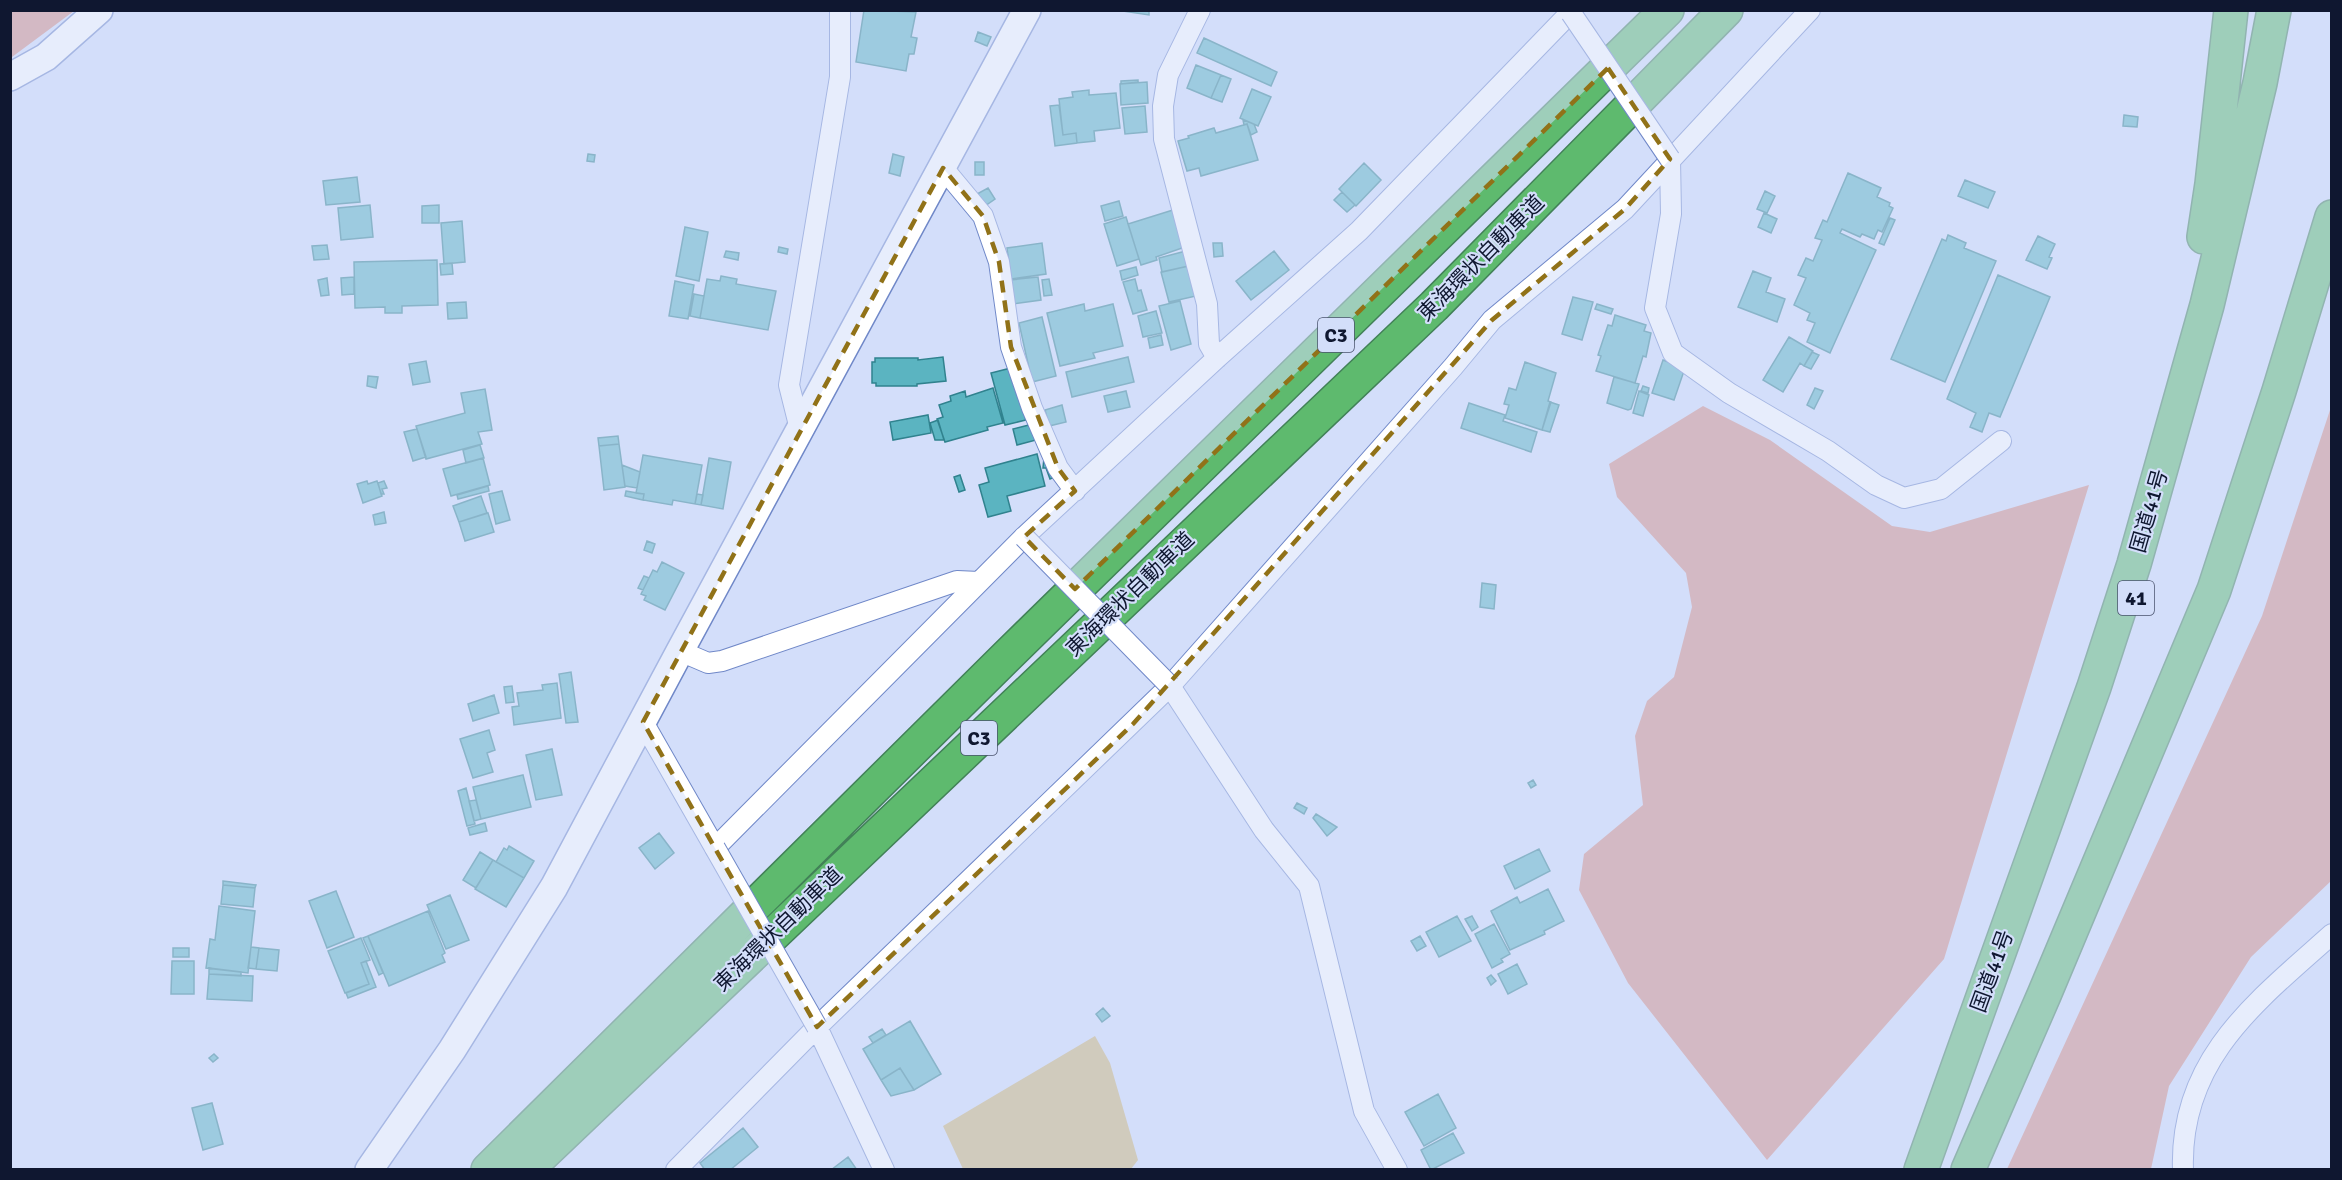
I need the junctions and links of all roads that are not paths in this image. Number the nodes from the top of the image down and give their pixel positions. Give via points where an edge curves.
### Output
1 (99, 10) edge
2 (840, 10) edge
3 (1027, 10) edge
4 (1200, 10) edge
5 (1667, 10) edge
6 (1726, 10) edge
7 (1810, 10) edge
8 (2231, 10) edge
9 (2274, 10) edge
10 (2286, 10) edge
11 (1571, 11) edge
12 (10, 77) edge
13 (1670, 159) junction
14 (943, 168) junction
15 (2331, 217) edge
16 (1217, 358) junction
17 (800, 429) junction
18 (2001, 441) dead end
19 (1075, 491) junction
20 (1024, 537) junction
21 (2133, 564) junction
22 (979, 582) junction
23 (680, 651) junction
24 (1170, 686) junction
25 (643, 722) junction
26 (715, 848) junction
27 (2331, 934) edge
28 (817, 1027) junction
29 (369, 1170) edge
30 (488, 1170) edge
31 (526, 1170) edge
32 (676, 1170) edge
33 (884, 1170) edge
34 (1397, 1170) edge
35 (1921, 1170) edge
36 (1934, 1170) edge
37 (1968, 1170) edge
38 (2183, 1170) edge

1 - 12 street via 46,57
2 - 17 street via 840,77 789,385
3 - 14 street
4 - 16 street via 1168,75 1163,106 1164,139 1208,304 1209,344
5 - 30 highway, 東海環状自動車道 / C3
6 - 31 highway, 東海環状自動車道 / C3 via 1434,306
7 - 13 street
8 - 21 highway, 41 via 2203,242 2172,387 2139,513
9 - 21 highway, 国道41号 / 41 via 2210,294
10 - 36 highway, 国道41号 / 41 via 2220,310 2146,565 2106,690
11 - 13 street, bridge
11 - 16 street via 1359,231
13 - 18 street via 1671,214 1655,308 1673,353 1729,393 1828,451 1876,485 1904,498 1941,489
13 - 24 street via 1625,209 1492,320
14 - 17 street
14 - 19 street via 983,216 999,262 1014,357 1058,468
15 - 37 highway via 2214,590
16 - 19 street
17 - 23 street
19 - 20 street
20 - 22 street
20 - 24 street, bridge
21 - 35 highway, 国道41号 / 41 via 2094,687
22 - 23 street via 957,581 722,661 708,663
22 - 26 street
23 - 25 street
24 - 28 street
24 - 34 street via 1264,830 1308,886 1364,1111
25 - 26 street
25 - 29 street via 554,887 452,1050
26 - 28 street, bridge
27 - 38 street via 2243,1016 2223,1040 2195,1091 2186,1118
28 - 32 street
28 - 33 street

